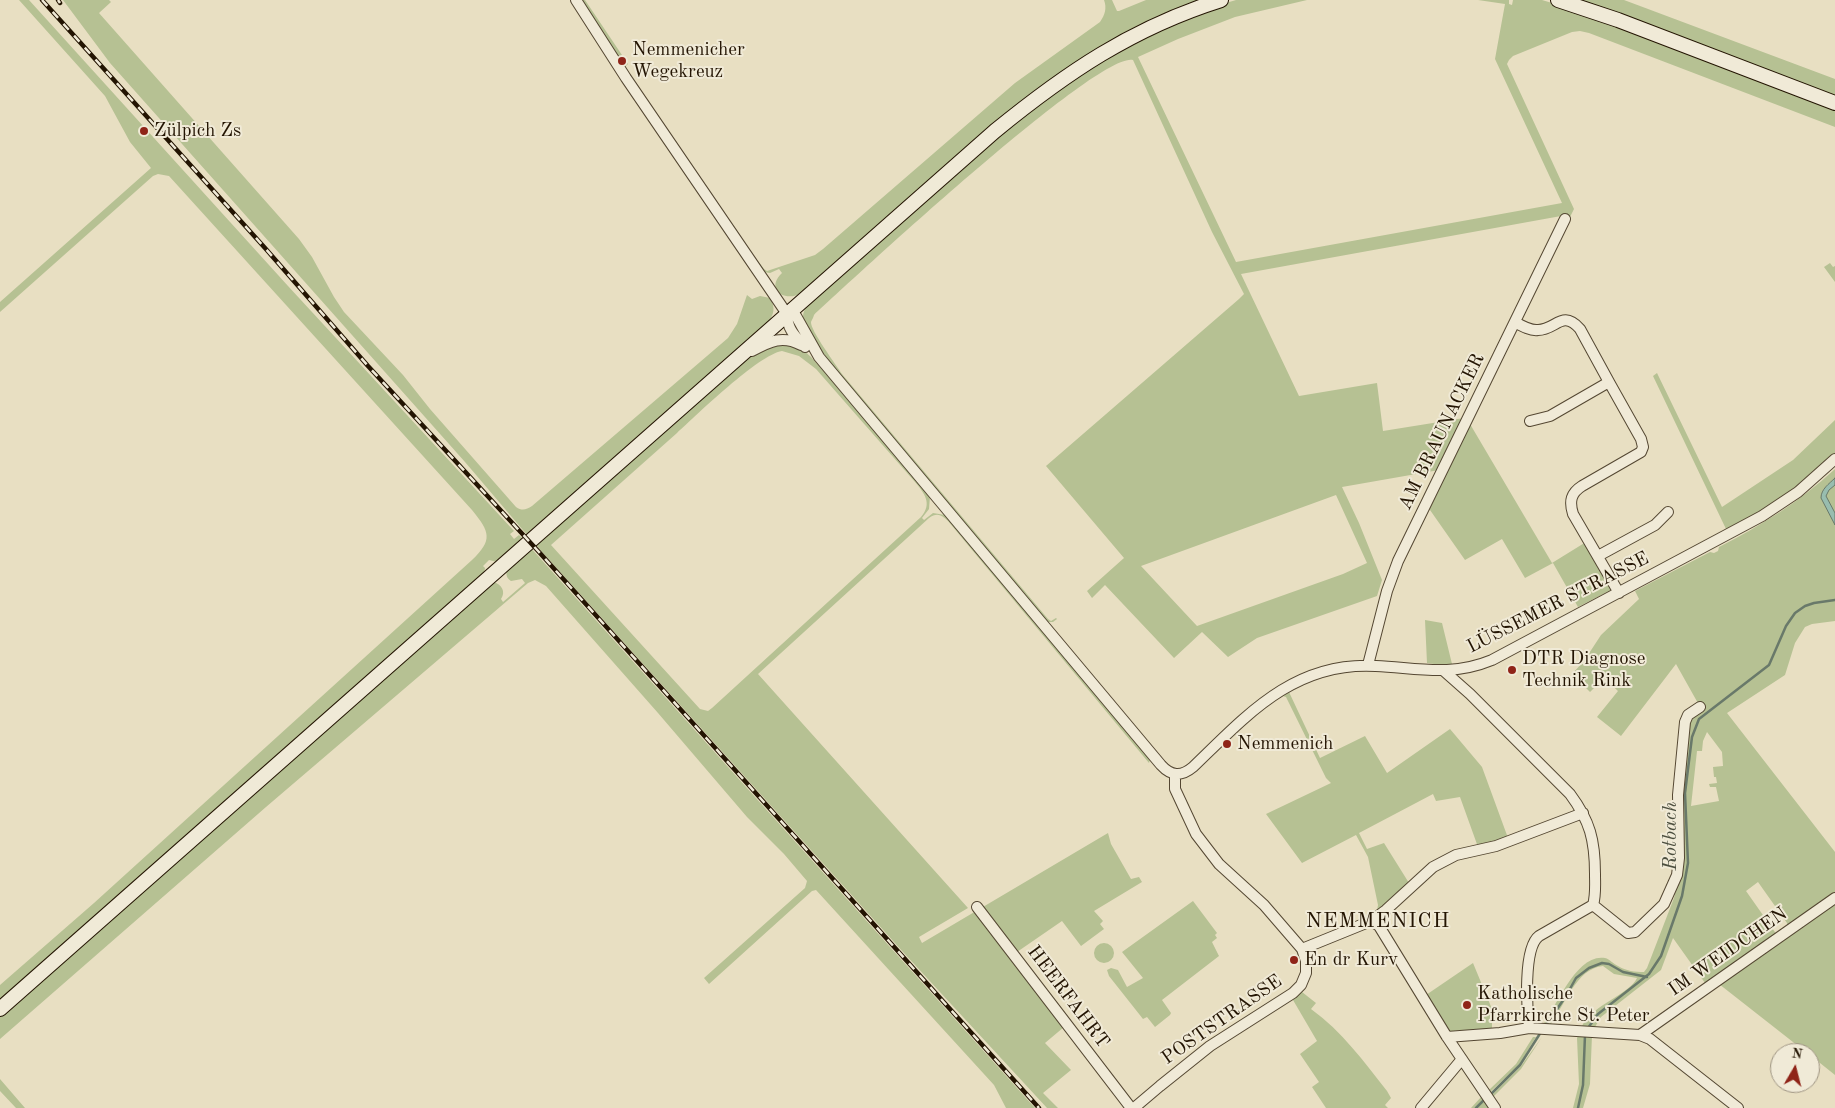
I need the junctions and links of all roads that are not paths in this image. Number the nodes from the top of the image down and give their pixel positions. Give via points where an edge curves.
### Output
1 (576, 0) edge
2 (1221, 0) edge
3 (1558, 0) edge
4 (1835, 103) edge
5 (1565, 219) dead end
6 (787, 314) junction
7 (1516, 322) junction
8 (805, 347) junction
9 (819, 357) junction
10 (731, 363) junction
11 (1609, 382) junction
12 (1530, 421) dead end
13 (1835, 459) edge
14 (1668, 512) dead end
15 (1598, 556) junction
16 (1619, 593) junction
17 (1368, 665) junction
18 (1444, 671) junction
19 (1700, 707) dead end
20 (1175, 774) junction
21 (1583, 812) junction
22 (1835, 898) edge
23 (1593, 905) junction
24 (977, 907) dead end
25 (1371, 921) junction
26 (1302, 949) junction
27 (0, 1010) edge
28 (1539, 1029) junction
29 (1640, 1035) junction
30 (1447, 1037) junction
31 (1462, 1059) junction
32 (1436, 1090) junction
33 (1490, 1100) edge
34 (1133, 1108) edge
35 (1421, 1108) edge
36 (1432, 1108) edge
37 (1738, 1108) edge

1 - 6 street
2 - 6 street via 1134,35 1054,84 978,146
3 - 4 street
5 - 7 street, AM BRAUNACKER
6 - 8 street via 790,330
6 - 9 street via 796,316
6 - 10 street
7 - 11 street via 1535,331 1560,320 1574,324 1580,329
7 - 17 street, AM BRAUNACKER via 1398,562 1386,591
8 - 9 street
8 - 10 street via 789,340 775,340
9 - 20 street via 1161,764
10 - 27 street
11 - 12 street via 1550,416
11 - 15 street via 1643,447 1638,454 1575,490 1571,497 1573,514
13 - 16 street, LÜSSEMER STRASSE via 1773,509
14 - 15 street via 1655,525
15 - 16 street
16 - 18 street, LÜSSEMER STRASSE via 1492,660
17 - 18 street, LÜSSEMER STRASSE
17 - 20 street, LÜSSEMER STRASSE via 1326,670 1284,688 1262,703 1188,771
18 - 21 street via 1570,794
19 - 23 street via 1688,715 1685,722 1678,795 1679,863 1664,904 1635,932 1628,933
20 - 26 street via 1175,789 1196,834 1219,864 1264,905
21 - 23 street via 1595,847
21 - 25 street via 1496,846 1448,859 1433,867
22 - 29 street, IM WEIDCHEN
23 - 28 street via 1534,939 1527,980
24 - 34 street, HEERFAHRT
25 - 26 street
25 - 30 street via 1381,929
26 - 34 street, POSTSTRASSE via 1306,969 1303,982 1296,991 1210,1046
28 - 29 street
28 - 30 street
29 - 37 street via 1650,1039
30 - 31 street
31 - 32 street
31 - 33 street
32 - 35 street
32 - 36 street

